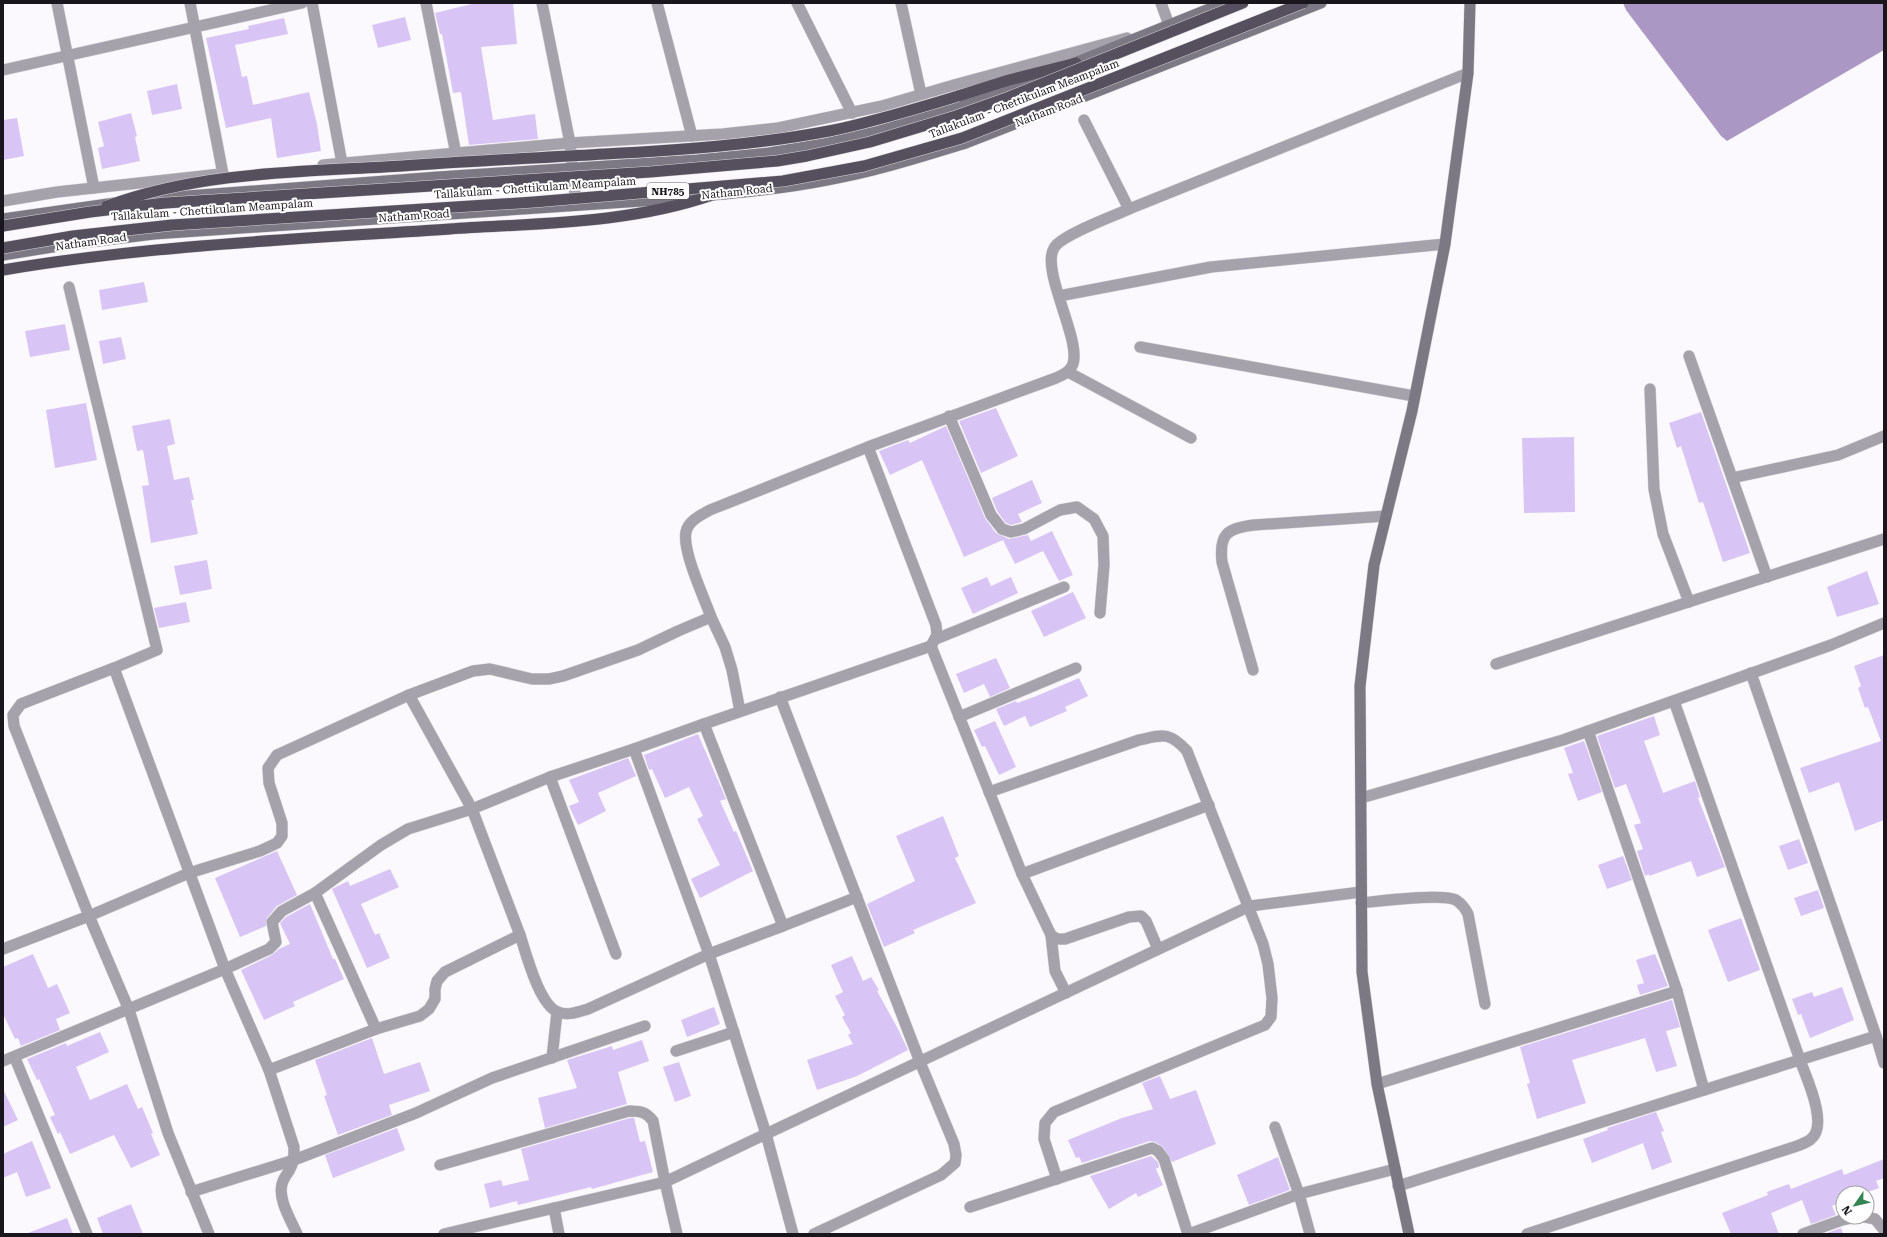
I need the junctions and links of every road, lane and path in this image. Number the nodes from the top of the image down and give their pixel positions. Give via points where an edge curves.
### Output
1 (57, 3) edge
2 (190, 3) edge
3 (302, 3) edge
4 (312, 3) edge
5 (426, 3) edge
6 (542, 3) edge
7 (657, 3) edge
8 (797, 3) edge
9 (901, 3) edge
10 (1161, 3) edge
11 (1224, 3) edge
12 (1243, 3) edge
13 (1304, 3) edge
14 (1321, 3) edge
15 (1470, 3) edge
16 (195, 27) junction
17 (1164, 27) junction
18 (67, 56) junction
19 (1076, 63) junction
20 (3, 70) edge
21 (1468, 73) junction
22 (922, 94) junction
23 (852, 113) junction
24 (1084, 120) dead end
25 (692, 136) junction
26 (570, 143) junction
27 (456, 154) junction
28 (342, 164) junction
29 (572, 168) junction
30 (223, 174) junction
31 (94, 188) junction
32 (712, 195) junction
33 (3, 201) edge
34 (576, 205) junction
35 (1129, 209) junction
36 (90, 212) junction
37 (3, 219) edge
38 (3, 226) edge
39 (1445, 244) junction
40 (3, 248) edge
41 (3, 255) edge
42 (3, 270) edge
43 (69, 287) dead end
44 (1059, 296) junction
45 (1140, 347) dead end
46 (1689, 356) dead end
47 (1068, 372) junction
48 (1650, 388) dead end
49 (1414, 396) junction
50 (950, 416) junction
51 (1884, 436) edge
52 (1191, 438) dead end
53 (868, 447) junction
54 (1732, 478) junction
55 (1386, 516) junction
56 (1884, 539) edge
57 (1767, 577) junction
58 (1064, 587) dead end
59 (1689, 602) junction
60 (1100, 613) dead end
61 (711, 617) junction
62 (1884, 623) edge
63 (933, 642) junction
64 (1496, 664) dead end
65 (114, 668) junction
66 (1076, 668) dead end
67 (1253, 670) dead end
68 (1751, 673) junction
69 (409, 695) junction
70 (780, 698) junction
71 (1674, 701) junction
72 (740, 711) junction
73 (959, 717) junction
74 (704, 724) junction
75 (1588, 731) junction
76 (634, 749) junction
77 (550, 777) junction
78 (989, 792) junction
79 (1361, 798) junction
80 (1209, 805) junction
81 (472, 809) junction
82 (189, 873) junction
83 (1022, 874) junction
84 (315, 893) junction
85 (857, 897) junction
86 (1361, 897) junction
87 (1250, 906) junction
88 (89, 916) junction
89 (783, 926) junction
90 (520, 935) junction
91 (1050, 935) junction
92 (3, 949) edge
93 (1158, 949) junction
94 (616, 954) dead end
95 (710, 954) junction
96 (225, 969) junction
97 (1677, 991) junction
98 (1066, 993) junction
99 (1485, 1004) dead end
100 (129, 1010) junction
101 (557, 1012) junction
102 (645, 1026) dead end
103 (376, 1029) junction
104 (734, 1032) junction
105 (1876, 1036) junction
106 (676, 1051) dead end
107 (14, 1058) junction
108 (552, 1058) junction
109 (1800, 1060) junction
110 (3, 1061) edge
111 (920, 1062) junction
112 (1884, 1063) edge
113 (269, 1070) junction
114 (1377, 1084) junction
115 (1704, 1090) junction
116 (1275, 1127) dead end
117 (766, 1134) junction
118 (294, 1160) junction
119 (440, 1165) dead end
120 (1394, 1168) junction
121 (1057, 1179) junction
122 (664, 1182) junction
123 (1398, 1186) junction
124 (192, 1192) junction
125 (1299, 1194) junction
126 (970, 1207) dead end
127 (554, 1208) junction
128 (1875, 1219) edge
129 (1835, 1223) edge
130 (1884, 1230) edge
131 (87, 1234) edge
132 (209, 1234) edge
133 (297, 1234) edge
134 (444, 1234) edge
135 (559, 1234) edge
136 (677, 1234) edge
137 (793, 1234) edge
138 (814, 1234) edge
139 (1188, 1234) edge
140 (1310, 1234) edge
141 (1409, 1234) edge
142 (1527, 1234) edge
143 (1803, 1234) edge

1 - 18 street
2 - 16 street
3 - 16 street
4 - 28 street
5 - 27 street
6 - 26 street
7 - 25 street
8 - 23 street
9 - 22 street
10 - 17 street
11 - 17 main road
12 - 36 highway, Tallakulam - Chettikulam Meampalam / NH785, bridge via 956,116 870,142 807,156 650,172 165,203
13 - 40 highway, Tallakulam - Chettikulam Meampalam / NH785, bridge via 962,138 838,172 761,183 534,202 156,226
14 - 32 main road, Natham Road via 966,143 828,180
15 - 21 main road
16 - 18 street
16 - 30 street
17 - 19 main road
17 - 22 street
18 - 20 street
18 - 31 street
19 - 29 main road via 956,108 824,144 750,156
19 - 36 highway, bridge via 1009,80 862,124 747,144 244,176 141,194
21 - 35 street
21 - 39 main road
22 - 23 street
23 - 25 street via 778,128
24 - 35 street
25 - 26 street
26 - 27 street
26 - 29 street
27 - 28 street
28 - 30 street
29 - 34 street
29 - 37 main road via 179,196
30 - 31 street
31 - 33 street
32 - 34 main road, Natham Road
32 - 42 highway via 649,213 584,220 277,240 96,256
34 - 41 main road, Natham Road via 154,234
35 - 44 street via 1063,239 1054,248 1051,257
36 - 38 highway, Tallakulam - Chettikulam Meampalam / NH785, bridge
39 - 44 street via 1211,267
39 - 49 main road
43 - 65 street via 157,650
44 - 47 street via 1074,349 1073,364
45 - 49 street
46 - 54 street
47 - 50 street
47 - 52 street
48 - 59 street via 1654,489 1663,534
49 - 55 main road
50 - 53 street
50 - 60 street via 991,515 1002,529 1011,532 1060,510 1077,507 1094,519 1103,536 1104,565
51 - 54 street via 1838,455
53 - 61 street via 710,510 694,519 686,531 686,549
53 - 63 street via 936,625 937,635
54 - 57 street
55 - 67 street via 1240,526 1230,530 1222,539 1222,562
55 - 79 main road via 1374,565 1360,686
56 - 57 street
57 - 59 street
58 - 63 street
59 - 64 street
61 - 69 street via 638,650 563,676 532,679 490,669 473,671
61 - 72 street via 731,664
62 - 68 street
63 - 70 street
63 - 73 street
65 - 82 street
65 - 88 street via 21,704 13,715 14,726
66 - 73 street
68 - 71 street
68 - 105 street
69 - 81 street
69 - 82 street via 277,755 268,768 269,783 282,823 282,836 277,844
70 - 72 street
70 - 85 street
71 - 75 street
71 - 109 street
72 - 74 street
73 - 78 street
74 - 76 street
74 - 89 street
75 - 79 street
75 - 97 street
76 - 77 street
76 - 95 street
77 - 81 street
77 - 94 street
78 - 80 street via 1139,740 1163,735 1178,741 1187,751
78 - 83 street
79 - 86 main road
80 - 83 street
80 - 87 street
81 - 84 street via 408,829 380,845
81 - 90 street
82 - 88 street
82 - 96 street
83 - 91 street
84 - 96 street via 282,911 272,922 276,942 269,949
84 - 103 street
85 - 89 street
85 - 111 street
86 - 87 street
86 - 99 street via 1429,897 1454,899 1463,905 1468,914
86 - 114 main road via 1362,972
87 - 93 street
87 - 121 street via 1268,964 1272,998 1269,1022 1254,1031 1054,1112 1045,1123 1044,1139
88 - 92 street
88 - 100 street
89 - 95 street
90 - 101 street via 546,1003
90 - 103 street via 445,972 437,980 435,999 430,1009 420,1016
91 - 93 street via 1057,939 1065,939 1129,917 1141,916 1146,921
91 - 98 street via 1055,971
93 - 98 street
95 - 101 street via 588,1009 570,1014
95 - 104 street
96 - 100 street
96 - 113 street
97 - 114 street
97 - 115 street
98 - 111 street
100 - 107 street
100 - 124 street via 168,1133
101 - 108 street
102 - 108 street
103 - 113 street
104 - 106 street
104 - 117 street
105 - 109 street
105 - 112 street
107 - 110 street
107 - 131 street
108 - 118 street via 492,1078 416,1113
109 - 115 street
109 - 142 street via 1818,1116 1817,1130 1812,1139
111 - 117 street
111 - 138 street via 954,1144 955,1163 941,1175
113 - 118 street via 294,1147
114 - 120 main road
115 - 123 street
116 - 125 street
117 - 122 street
117 - 137 street
118 - 124 street
118 - 133 street via 282,1182 281,1193
119 - 122 street via 640,1110 653,1122
120 - 123 main road
120 - 125 street
121 - 126 street
121 - 139 street via 1152,1148 1164,1159
122 - 127 street
122 - 136 street
123 - 141 main road
124 - 132 street
125 - 139 street
125 - 140 street
127 - 134 street
127 - 135 street
128 - 130 street
129 - 143 street

